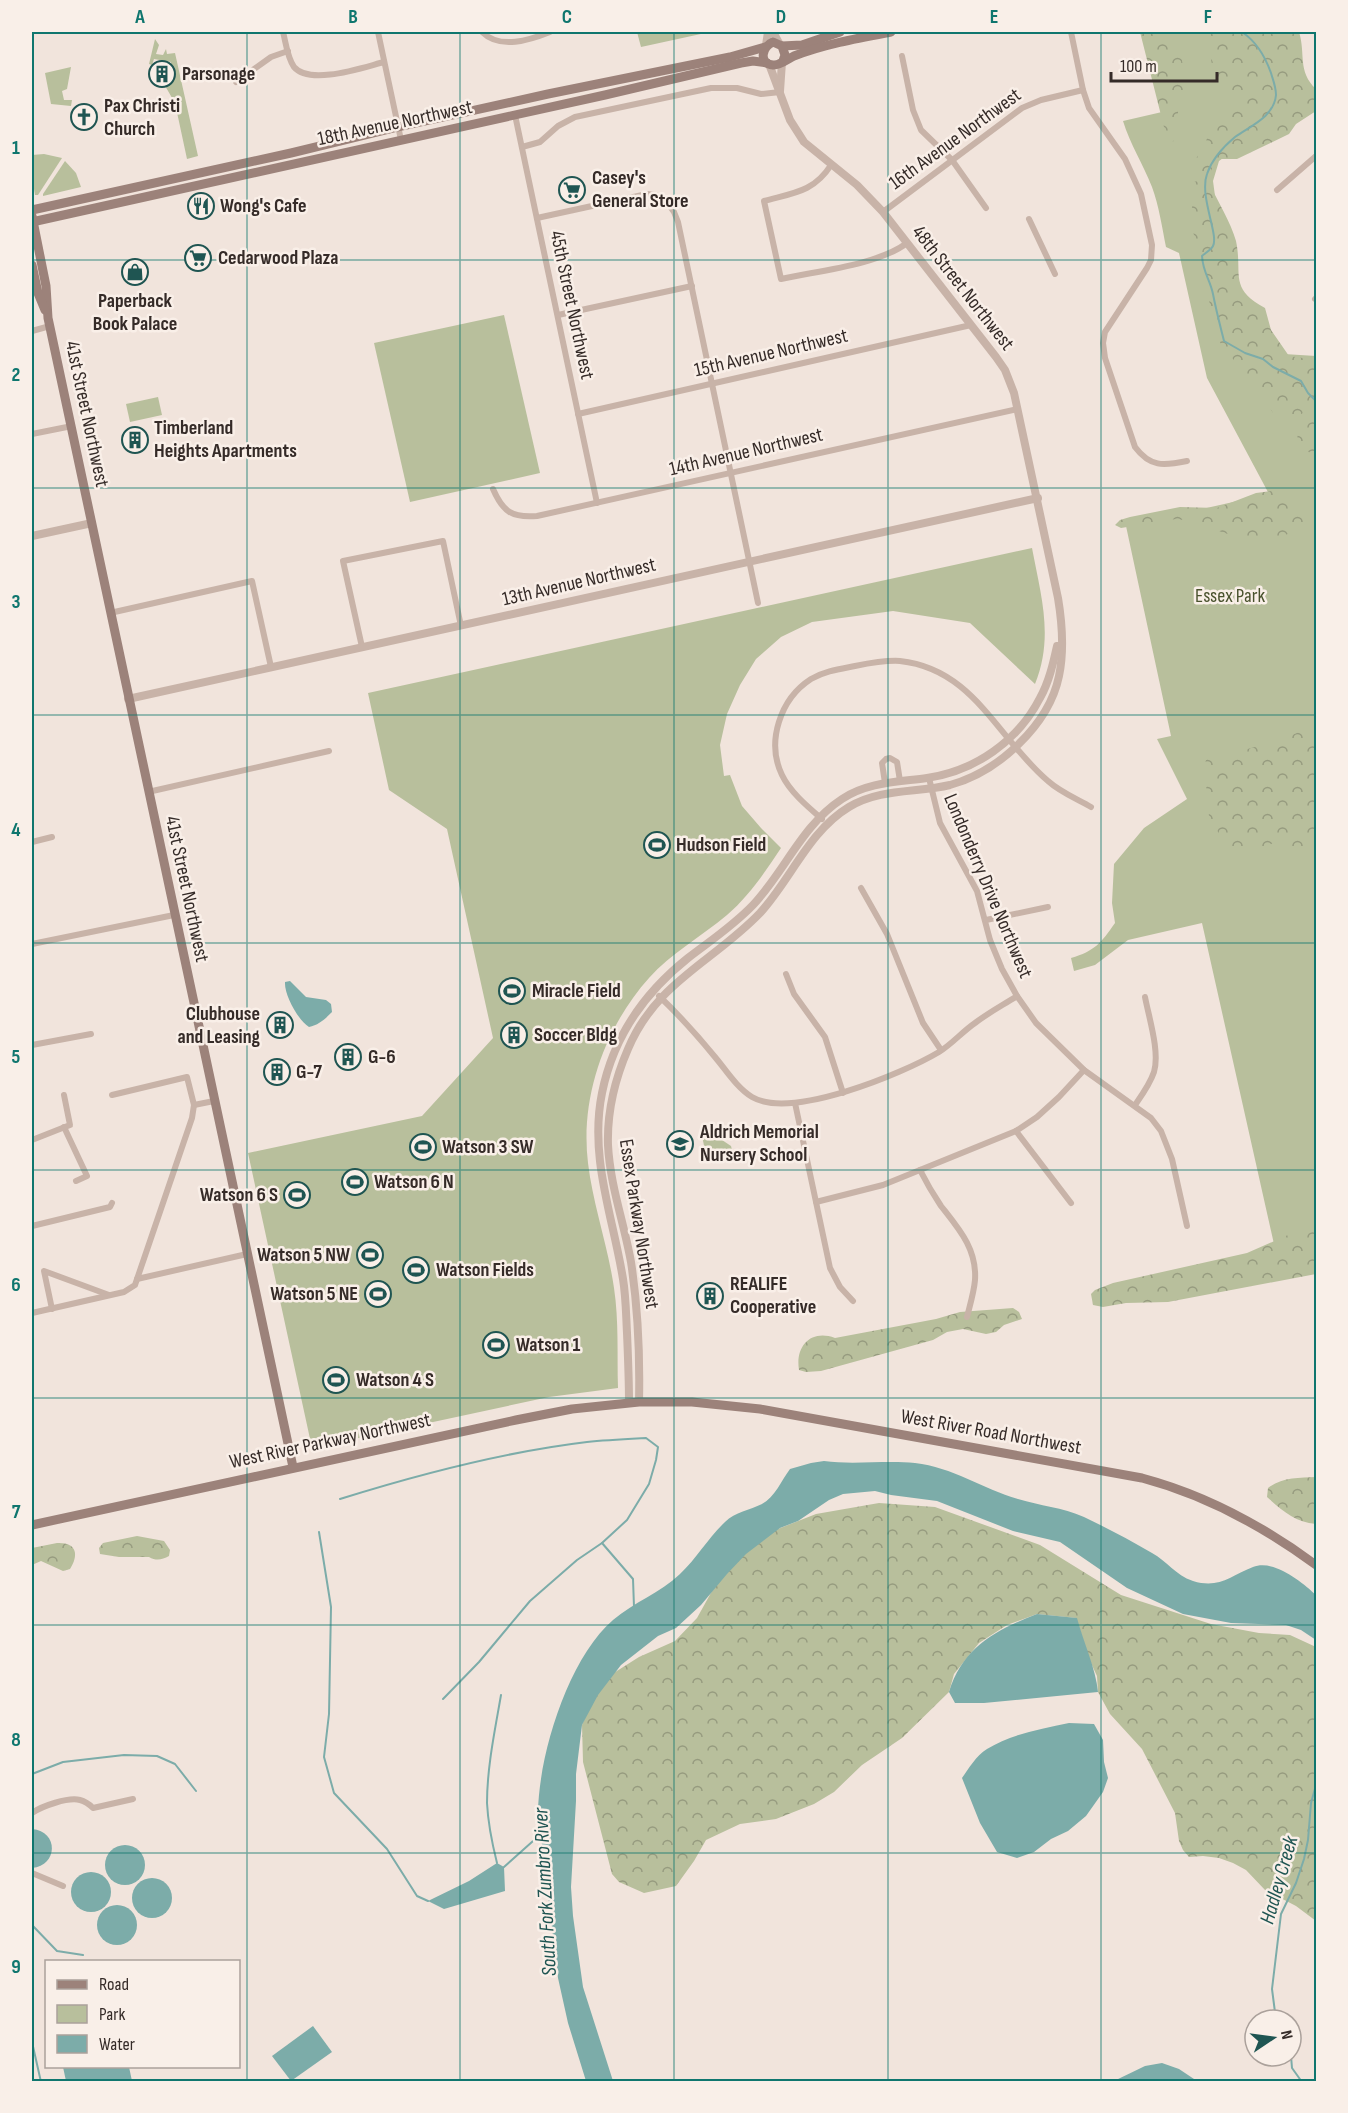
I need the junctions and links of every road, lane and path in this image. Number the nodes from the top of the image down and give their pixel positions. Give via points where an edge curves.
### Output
1 (283, 32) edge
2 (378, 32) edge
3 (482, 32) edge
4 (550, 32) edge
5 (768, 32) edge
6 (774, 32) edge
7 (840, 32) edge
8 (891, 32) edge
9 (1071, 32) edge
10 (781, 44) junction
11 (766, 46) junction
12 (288, 51) junction
13 (902, 56) dead end
14 (384, 62) junction
15 (782, 62) junction
16 (768, 63) junction
17 (236, 82) dead end
18 (1083, 90) junction
19 (780, 92) junction
20 (548, 94) junction
21 (515, 115) junction
22 (398, 127) junction
23 (401, 140) junction
24 (522, 147) junction
25 (1317, 156) edge
26 (952, 160) junction
27 (831, 165) junction
28 (1276, 189) dead end
29 (986, 208) dead end
30 (32, 210) edge
31 (883, 212) junction
32 (537, 218) junction
33 (1029, 219) dead end
34 (32, 220) edge
35 (907, 243) junction
36 (32, 265) edge
37 (1055, 274) dead end
38 (692, 286) junction
39 (558, 315) junction
40 (49, 322) junction
41 (971, 325) junction
42 (32, 331) edge
43 (712, 383) junction
44 (1018, 409) junction
45 (578, 414) junction
46 (72, 426) junction
47 (32, 434) edge
48 (1187, 460) dead end
49 (730, 472) junction
50 (493, 489) dead end
51 (1038, 498) junction
52 (597, 502) junction
53 (92, 523) junction
54 (32, 536) edge
55 (1047, 545) joint
56 (749, 561) junction
57 (758, 603) dead end
58 (110, 613) junction
59 (461, 626) junction
60 (1061, 628) junction
61 (362, 647) junction
62 (271, 667) junction
63 (128, 699) junction
64 (1009, 740) junction
65 (1016, 747) junction
66 (329, 752) dead end
67 (929, 778) junction
68 (900, 781) junction
69 (885, 783) junction
70 (931, 788) junction
71 (148, 792) junction
72 (1091, 807) dead end
73 (819, 817) junction
74 (827, 823) junction
75 (52, 837) dead end
76 (32, 842) edge
77 (861, 888) dead end
78 (1048, 906) dead end
79 (174, 915) junction
80 (986, 920) junction
81 (32, 944) edge
82 (786, 974) dead end
83 (653, 990) junction
84 (1017, 996) junction
85 (661, 997) junction
86 (1145, 997) dead end
87 (90, 1034) dead end
88 (32, 1045) edge
89 (941, 1050) junction
90 (1084, 1070) junction
91 (843, 1093) junction
92 (64, 1095) dead end
93 (111, 1095) dead end
94 (214, 1101) junction
95 (795, 1103) junction
96 (194, 1105) junction
97 (1135, 1105) junction
98 (64, 1127) junction
99 (1016, 1131) junction
100 (32, 1140) edge
101 (920, 1170) junction
102 (76, 1181) dead end
103 (816, 1202) junction
104 (112, 1203) dead end
105 (1071, 1203) dead end
106 (32, 1226) edge
107 (1187, 1226) dead end
108 (247, 1254) junction
109 (137, 1278) junction
110 (110, 1295) junction
111 (854, 1301) dead end
112 (51, 1309) junction
113 (32, 1313) edge
114 (967, 1317) dead end
115 (634, 1402) junction
116 (293, 1467) junction
117 (32, 1525) edge
118 (1317, 1565) edge
119 (132, 1799) dead end
120 (32, 1813) edge
121 (32, 1873) edge
122 (63, 1886) dead end

1 - 12 street
2 - 14 street
3 - 4 street via 506,42
5 - 11 street
6 - 10 street
7 - 10 main road, 18th Avenue Northwest via 802,45
8 - 15 main road, 18th Avenue Northwest via 812,50
9 - 18 street
10 - 11 main road, 18th Avenue Northwest via 772,42
10 - 15 main road via 786,55
11 - 16 main road via 763,55
11 - 20 main road, 18th Avenue Northwest via 730,57
12 - 14 street via 296,70 317,76
12 - 17 street via 271,57
13 - 26 street via 918,123
14 - 22 street
15 - 16 main road, 18th Avenue Northwest
15 - 19 street, 48th Street Northwest
16 - 19 street, 48th Street Northwest
16 - 21 main road, 18th Avenue Northwest via 741,63
18 - 26 street, 16th Avenue Northwest via 1027,105
18 - 48 street via 1092,113 1131,168 1152,245 1147,268 1105,332 1105,358 1135,447 1142,456 1160,464
19 - 24 street via 761,94 729,87 698,90 575,117 544,140
19 - 27 street, 48th Street Northwest via 797,134
20 - 21 main road
20 - 22 main road, 18th Avenue Northwest
21 - 23 main road, 18th Avenue Northwest
21 - 24 street, 45th Street Northwest
22 - 23 street
22 - 30 main road, 18th Avenue Northwest
23 - 34 main road, 18th Avenue Northwest
24 - 32 street, 45th Street Northwest
25 - 28 street
26 - 29 street
26 - 31 street, 16th Avenue Northwest
27 - 31 street, 48th Street Northwest
27 - 35 street via 814,185 764,201 781,279 877,258 894,253
31 - 35 street, 48th Street Northwest
32 - 38 street via 639,195 663,198 678,222
32 - 39 street, 45th Street Northwest
33 - 37 street
34 - 40 main road, 41st Street Northwest
35 - 41 street, 48th Street Northwest
36 - 40 main road, 41st Street Northwest
38 - 39 street
38 - 43 street
39 - 45 street, 45th Street Northwest
40 - 42 street
40 - 46 main road, 41st Street Northwest
41 - 43 street, 15th Avenue Northwest
41 - 44 street, 48th Street Northwest via 1005,370
43 - 45 street, 15th Avenue Northwest
43 - 49 street
44 - 49 street, 14th Avenue Northwest
44 - 51 street, 48th Street Northwest
45 - 52 street, 45th Street Northwest
46 - 47 street
46 - 53 main road, 41st Street Northwest
49 - 52 street, 14th Avenue Northwest
49 - 56 street
50 - 52 street, 14th Avenue Northwest via 502,506 517,516 537,516
51 - 55 street, 48th Street Northwest
51 - 56 street, 13th Avenue Northwest
53 - 54 street
53 - 58 main road, 41st Street Northwest
55 - 60 street, Essex Parkway Northwest
56 - 57 street
56 - 59 street, 13th Avenue Northwest
58 - 62 street via 252,581
58 - 63 main road, 41st Street Northwest
59 - 61 street, 13th Avenue Northwest
59 - 61 street via 443,541 343,561
60 - 64 street, Essex Parkway Northwest via 1041,698
60 - 65 street, Essex Parkway Northwest via 1059,676 1054,693 1040,720
61 - 62 street, 13th Avenue Northwest
62 - 63 street, 13th Avenue Northwest
63 - 71 main road, 41st Street Northwest
64 - 65 street
64 - 67 street, Essex Parkway Northwest via 960,770
64 - 73 street via 966,689 928,667 882,661 822,674 794,695 780,718 775,738 782,774
65 - 70 street, Essex Parkway Northwest via 961,781
65 - 72 street via 1047,781
66 - 71 street
67 - 68 street, Essex Parkway Northwest
67 - 70 street, Londonderry Drive Northwest
68 - 69 street, Essex Parkway Northwest
68 - 69 street via 897,762 890,758 882,763
69 - 73 street, Essex Parkway Northwest via 850,794
70 - 74 street, Essex Parkway Northwest via 859,801
70 - 80 street, Londonderry Drive Northwest via 940,823 977,891
71 - 79 main road, 41st Street Northwest
73 - 74 street
73 - 83 street, Essex Parkway Northwest via 754,904
74 - 85 street, Essex Parkway Northwest via 759,914
75 - 76 street
77 - 89 street via 887,934 923,1023
78 - 80 street
79 - 81 street
79 - 94 main road, 41st Street Northwest
80 - 84 street, Londonderry Drive Northwest via 997,956
82 - 91 street via 794,994 825,1037
83 - 85 street
83 - 115 street, Essex Parkway Northwest via 629,1022 615,1050 602,1093 598,1127 598,1156 624,1293
84 - 89 street
84 - 90 street, Londonderry Drive Northwest via 1036,1023
85 - 95 street via 749,1095 767,1103
85 - 115 street, Essex Parkway Northwest via 642,1021 628,1049 615,1086 608,1129 611,1167 636,1300
86 - 97 street via 1155,1070
87 - 88 street
89 - 91 street
90 - 97 street, Londonderry Drive Northwest
90 - 99 street via 1037,1117
91 - 95 street
92 - 98 street via 70,1125
93 - 96 street via 187,1077
94 - 96 street
94 - 108 main road, 41st Street Northwest
95 - 103 street
96 - 109 street
97 - 107 street, Londonderry Drive Northwest via 1151,1118 1168,1144
98 - 100 street
98 - 102 street via 87,1176
99 - 101 street
99 - 105 street
101 - 103 street via 883,1185
101 - 114 street via 965,1237 971,1253 975,1282
103 - 111 street via 834,1278
104 - 106 street via 110,1207
108 - 109 street
108 - 116 main road, 41st Street Northwest
109 - 110 street via 131,1289
110 - 112 street
110 - 112 street via 44,1271
112 - 113 street
115 - 116 main road, West River Parkway Northwest via 516,1419
115 - 118 main road, West River Road Northwest via 692,1402 760,1409 1142,1478 1187,1491 1234,1512
116 - 117 main road, West River Parkway Northwest
119 - 120 street via 93,1808 80,1800 68,1800
121 - 122 street

